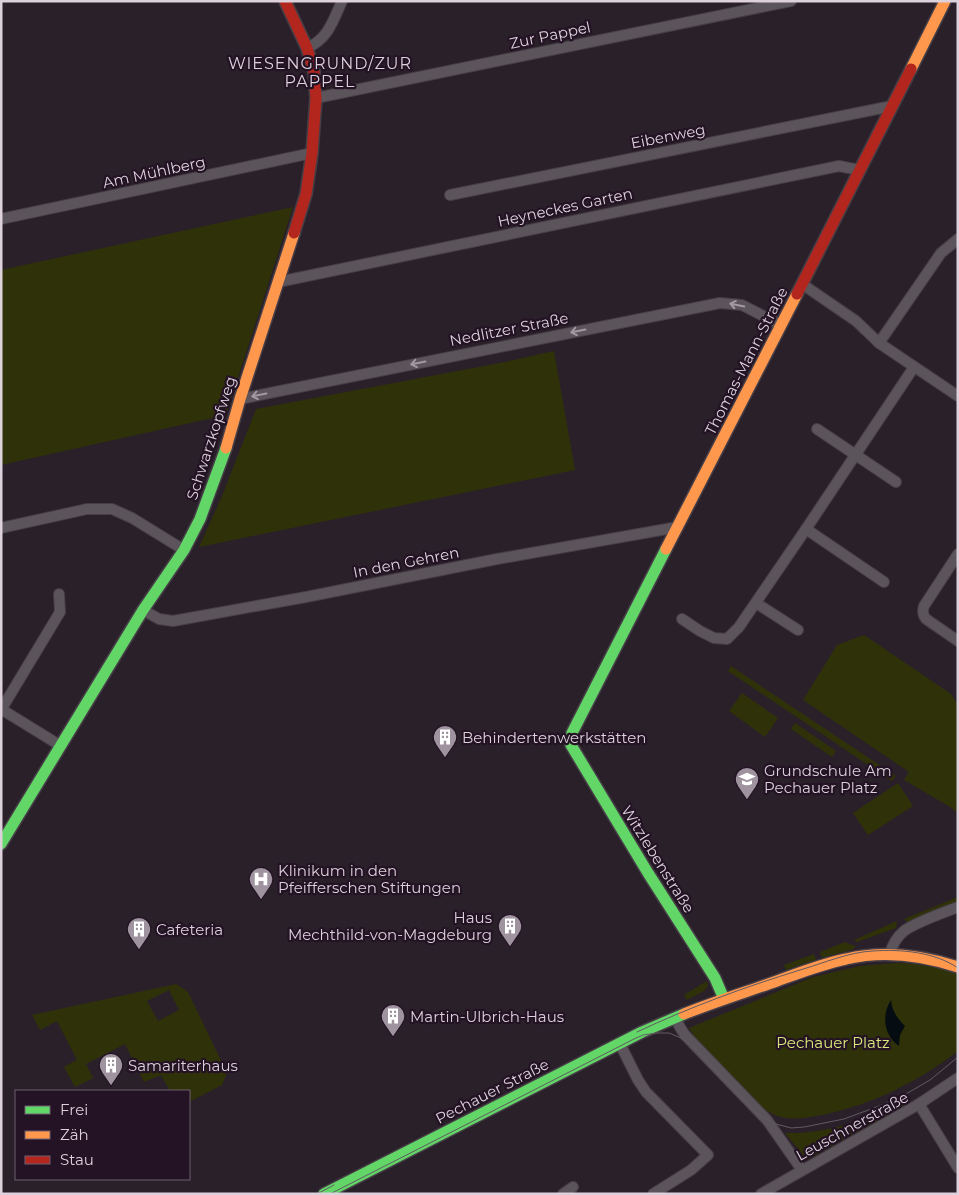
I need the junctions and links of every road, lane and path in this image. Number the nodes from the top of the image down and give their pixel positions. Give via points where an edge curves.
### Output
1 (286, 1) edge
2 (342, 1) edge
3 (791, 1) edge
4 (945, 1) edge
5 (307, 48) junction
6 (316, 98) junction
7 (892, 106) junction
8 (312, 153) junction
9 (859, 170) junction
10 (450, 195) dead end
11 (1, 219) edge
12 (958, 239) edge
13 (948, 246) junction
14 (958, 253) edge
15 (278, 282) junction
16 (802, 284) junction
17 (781, 325) junction
18 (879, 343) junction
19 (914, 367) junction
20 (958, 396) edge
21 (240, 399) junction
22 (816, 430) dead end
23 (855, 456) junction
24 (896, 482) dead end
25 (678, 527) junction
26 (1, 528) edge
27 (806, 529) junction
28 (184, 550) junction
29 (958, 554) edge
30 (884, 582) dead end
31 (59, 594) dead end
32 (756, 603) junction
33 (143, 610) junction
34 (682, 619) dead end
35 (798, 630) dead end
36 (958, 641) edge
37 (1, 709) edge
38 (572, 734) joint
39 (61, 746) junction
40 (1, 844) edge
41 (958, 907) edge
42 (890, 954) junction
43 (957, 967) edge
44 (724, 999) junction
45 (675, 1018) junction
46 (620, 1044) junction
47 (958, 1078) edge
48 (918, 1104) junction
49 (958, 1168) edge
50 (802, 1170) junction
51 (573, 1187) dead end
52 (324, 1194) edge
53 (562, 1194) edge
54 (653, 1194) edge
55 (761, 1194) edge

1 - 5 street, Schwarzkopfweg
2 - 5 street via 328,33 317,44
3 - 6 street, Zur Pappel
4 - 7 street, Thomas-Mann-Straße
5 - 6 street, Schwarzkopfweg via 314,72
6 - 8 street, Schwarzkopfweg
7 - 9 street, Thomas-Mann-Straße
7 - 10 street, Eibenweg
8 - 11 street, Am Mühlberg
8 - 15 street, Schwarzkopfweg via 306,194
9 - 15 street, Heyneckes Garten via 839,166
9 - 16 street, Thomas-Mann-Straße
12 - 13 street
13 - 14 street
13 - 18 street
15 - 21 street, Schwarzkopfweg
16 - 17 street, Thomas-Mann-Straße
16 - 18 street via 856,321
17 -> 21 street, Nedlitzer Straße via 742,305 720,302
17 - 25 street, Thomas-Mann-Straße
18 - 19 street
19 - 20 street
19 - 23 street
21 - 28 street, Schwarzkopfweg via 211,491
22 - 23 street
23 - 24 street
23 - 27 street
25 - 33 street, In den Gehren via 497,558 173,621 159,619
25 - 38 street, Thomas-Mann-Straße
26 - 28 street via 88,508 112,509
27 - 30 street
27 - 32 street
28 - 33 street, Schwarzkopfweg
29 - 36 street via 922,610 926,619
31 - 37 street via 60,612
32 - 34 street via 727,639 714,638
32 - 35 street
33 - 39 street, Schwarzkopfweg
37 - 39 street
38 - 44 street, Witzlebenstraße via 571,746 715,978
39 - 40 street, Schwarzkopfweg
41 - 42 street via 903,932
42 - 43 street via 926,958
42 - 44 street via 834,962
44 - 45 street
45 - 46 street, Pechauer Straße
45 - 50 street via 685,1035 767,1120
46 - 52 street, Pechauer Straße
46 - 54 street via 646,1092 708,1154 691,1170
47 - 48 street
48 - 49 street, Leuschnerstraße
48 - 50 street, Leuschnerstraße
50 - 55 street, Leuschnerstraße
51 - 53 street

